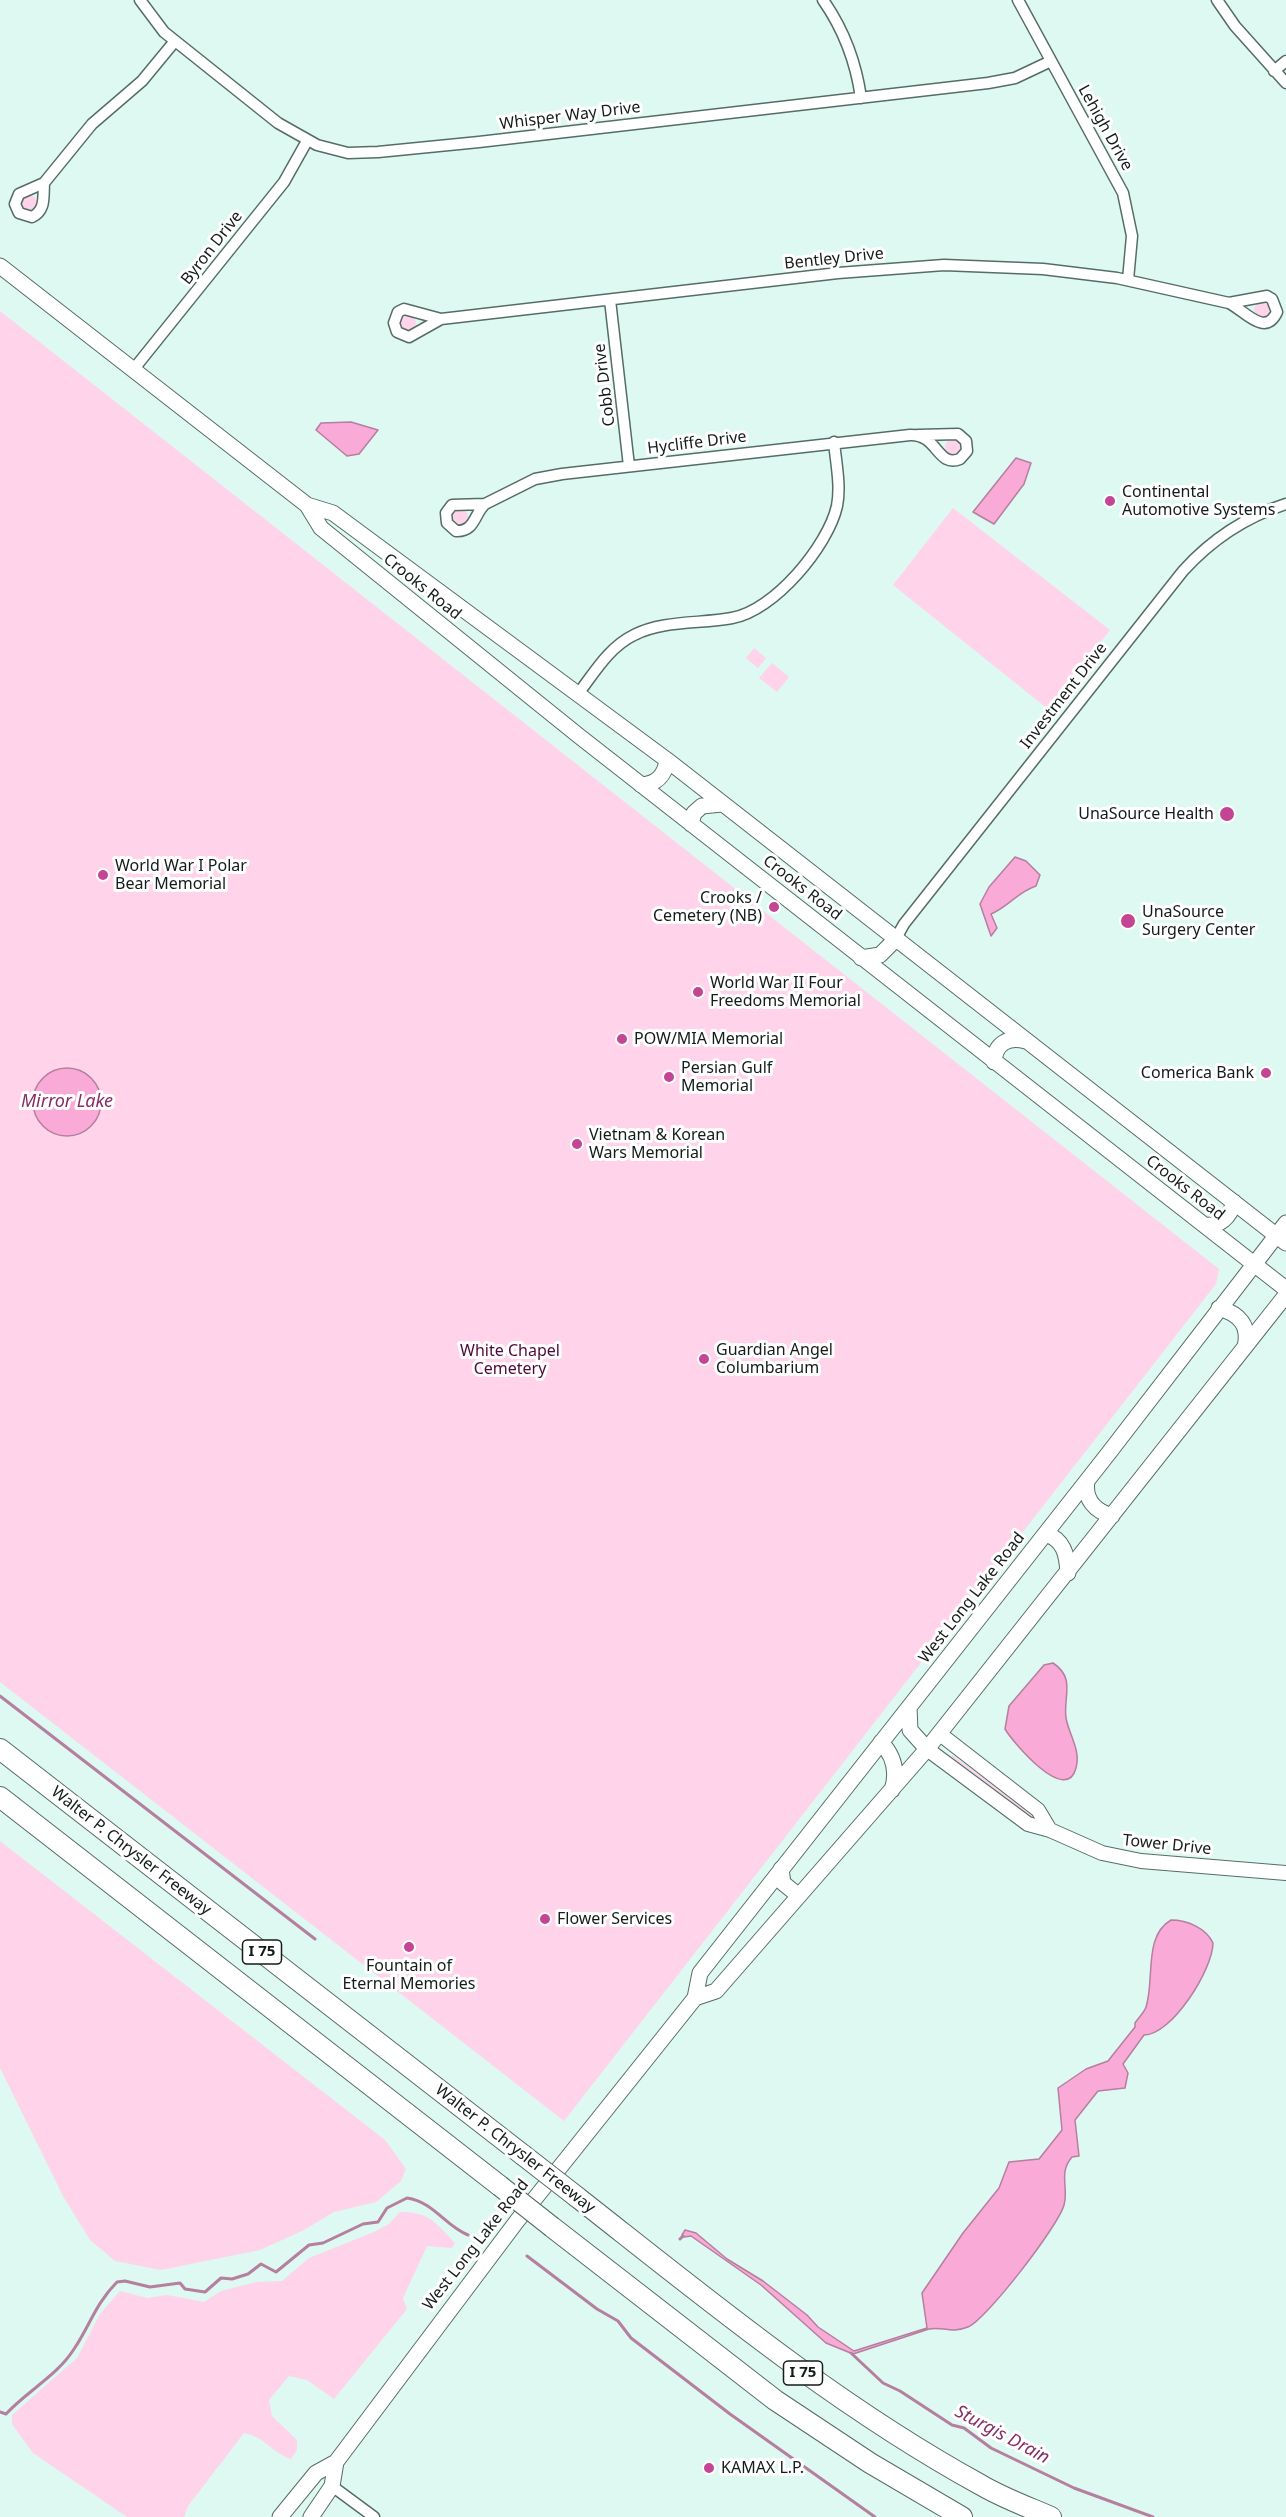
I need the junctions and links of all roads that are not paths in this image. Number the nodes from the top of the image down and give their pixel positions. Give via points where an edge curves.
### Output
1 (140, 0) edge
2 (823, 0) edge
3 (1018, 0) edge
4 (1217, 0) edge
5 (175, 41) junction
6 (1051, 61) junction
7 (1286, 61) edge
8 (1275, 71) junction
9 (1286, 83) edge
10 (861, 98) junction
11 (307, 141) junction
12 (44, 183) dead end
13 (0, 266) edge
14 (1128, 280) junction
15 (610, 300) junction
16 (1229, 303) dead end
17 (441, 319) dead end
18 (133, 370) junction
19 (918, 435) dead end
20 (834, 442) junction
21 (629, 466) junction
22 (485, 504) dead end
23 (1286, 504) edge
24 (307, 505) junction
25 (496, 634) junction
26 (471, 650) junction
27 (578, 694) junction
28 (667, 760) junction
29 (641, 785) junction
30 (723, 804) junction
31 (691, 824) junction
32 (895, 940) junction
33 (861, 958) junction
34 (1026, 1041) junction
35 (994, 1062) junction
36 (1234, 1202) junction
37 (1204, 1225) junction
38 (1283, 1234) edge
39 (1254, 1264) junction
40 (1286, 1290) edge
41 (1286, 1295) edge
42 (1219, 1308) junction
43 (1245, 1347) junction
44 (1087, 1480) junction
45 (1112, 1516) junction
46 (1045, 1534) junction
47 (1068, 1573) junction
48 (909, 1707) junction
49 (940, 1734) junction
50 (881, 1742) junction
51 (0, 1749) edge
52 (927, 1749) junction
53 (891, 1792) junction
54 (0, 1797) edge
55 (1050, 1830) junction
56 (781, 1869) junction
57 (1286, 1873) edge
58 (799, 1896) junction
59 (695, 1998) junction
60 (336, 2462) junction
61 (332, 2486) junction
62 (280, 2517) edge
63 (311, 2517) edge
64 (374, 2517) edge
65 (962, 2517) edge
66 (1051, 2517) edge

1 - 5 street, Whisper Way Drive via 153,20
2 - 10 street via 849,47
3 - 6 street, Lehigh Drive
4 - 8 street
5 - 11 street, Whisper Way Drive via 283,127
5 - 12 street via 142,81 92,124
6 - 10 street, Whisper Way Drive via 1002,81
6 - 14 street, Lehigh Drive via 1126,201 1132,236
7 - 8 street
8 - 9 street
10 - 11 street, Whisper Way Drive via 378,153 348,153
11 - 18 street, Byron Drive via 284,182
13 - 18 main road, Crooks Road
14 - 15 street, Bentley Drive via 1043,269 944,266 838,273
14 - 16 street, Bentley Drive
15 - 17 street, Bentley Drive
15 - 21 street, Cobb Drive
18 - 24 main road, Crooks Road
19 - 20 street, Hycliffe Drive
20 - 21 street, Hycliffe Drive
20 - 27 street via 838,498 830,526 776,597 746,615 654,628 634,635 610,653
21 - 22 street, Hycliffe Drive via 535,479
23 - 32 street, Investment Drive via 1242,522 1196,556
24 - 25 main road, Crooks Road via 333,513
24 - 26 main road, Crooks Road via 321,528
25 - 26 main road via 485,633 477,638
25 - 27 main road, Crooks Road
26 - 29 main road, Crooks Road
27 - 28 main road, Crooks Road
28 - 29 main road via 660,778
28 - 30 main road, Crooks Road
29 - 31 main road, Crooks Road
30 - 31 main road via 702,806 694,813
30 - 32 main road, Crooks Road
31 - 33 main road, Crooks Road
32 - 33 main road via 880,955
32 - 34 main road, Crooks Road
33 - 35 main road, Crooks Road
34 - 35 main road via 1004,1042 996,1050
34 - 36 main road, Crooks Road
35 - 37 main road, Crooks Road
36 - 37 main road via 1224,1220
36 - 38 main road, Crooks Road
37 - 39 main road, Crooks Road
38 - 39 main road, West Long Lake Road
39 - 40 main road, Crooks Road
39 - 42 main road, West Long Lake Road
41 - 43 main road, West Long Lake Road
42 - 43 main road via 1236,1314 1243,1322 1247,1333
42 - 44 main road, West Long Lake Road
43 - 45 main road, West Long Lake Road
44 - 45 main road via 1092,1504
44 - 46 main road, West Long Lake Road
45 - 47 main road, West Long Lake Road
46 - 47 main road via 1063,1546
46 - 48 main road, West Long Lake Road
47 - 49 main road, West Long Lake Road
48 - 50 main road, West Long Lake Road
48 - 52 main road via 910,1730
49 - 52 main road, West Long Lake Road
49 - 55 street, Tower Drive via 1038,1810
50 - 53 main road via 893,1763
50 - 56 main road, West Long Lake Road
51 - 66 highway, Walter P. Chrysler Freeway / I 75, bridge via 807,2377 983,2487
52 - 53 main road, West Long Lake Road
52 - 55 street, Tower Drive via 1028,1824
53 - 58 main road, West Long Lake Road
54 - 65 highway, I 75, bridge via 775,2400 870,2463
55 - 57 street, Tower Drive via 1120,1858
56 - 58 main road via 783,1883
56 - 59 main road, West Long Lake Road via 700,1973
58 - 59 main road, West Long Lake Road via 716,1991
59 - 60 main road, West Long Lake Road via 503,2239
60 - 61 main road, West Long Lake Road
60 - 62 main road, West Long Lake Road via 316,2474
61 - 63 main road, West Long Lake Road
61 - 64 street

